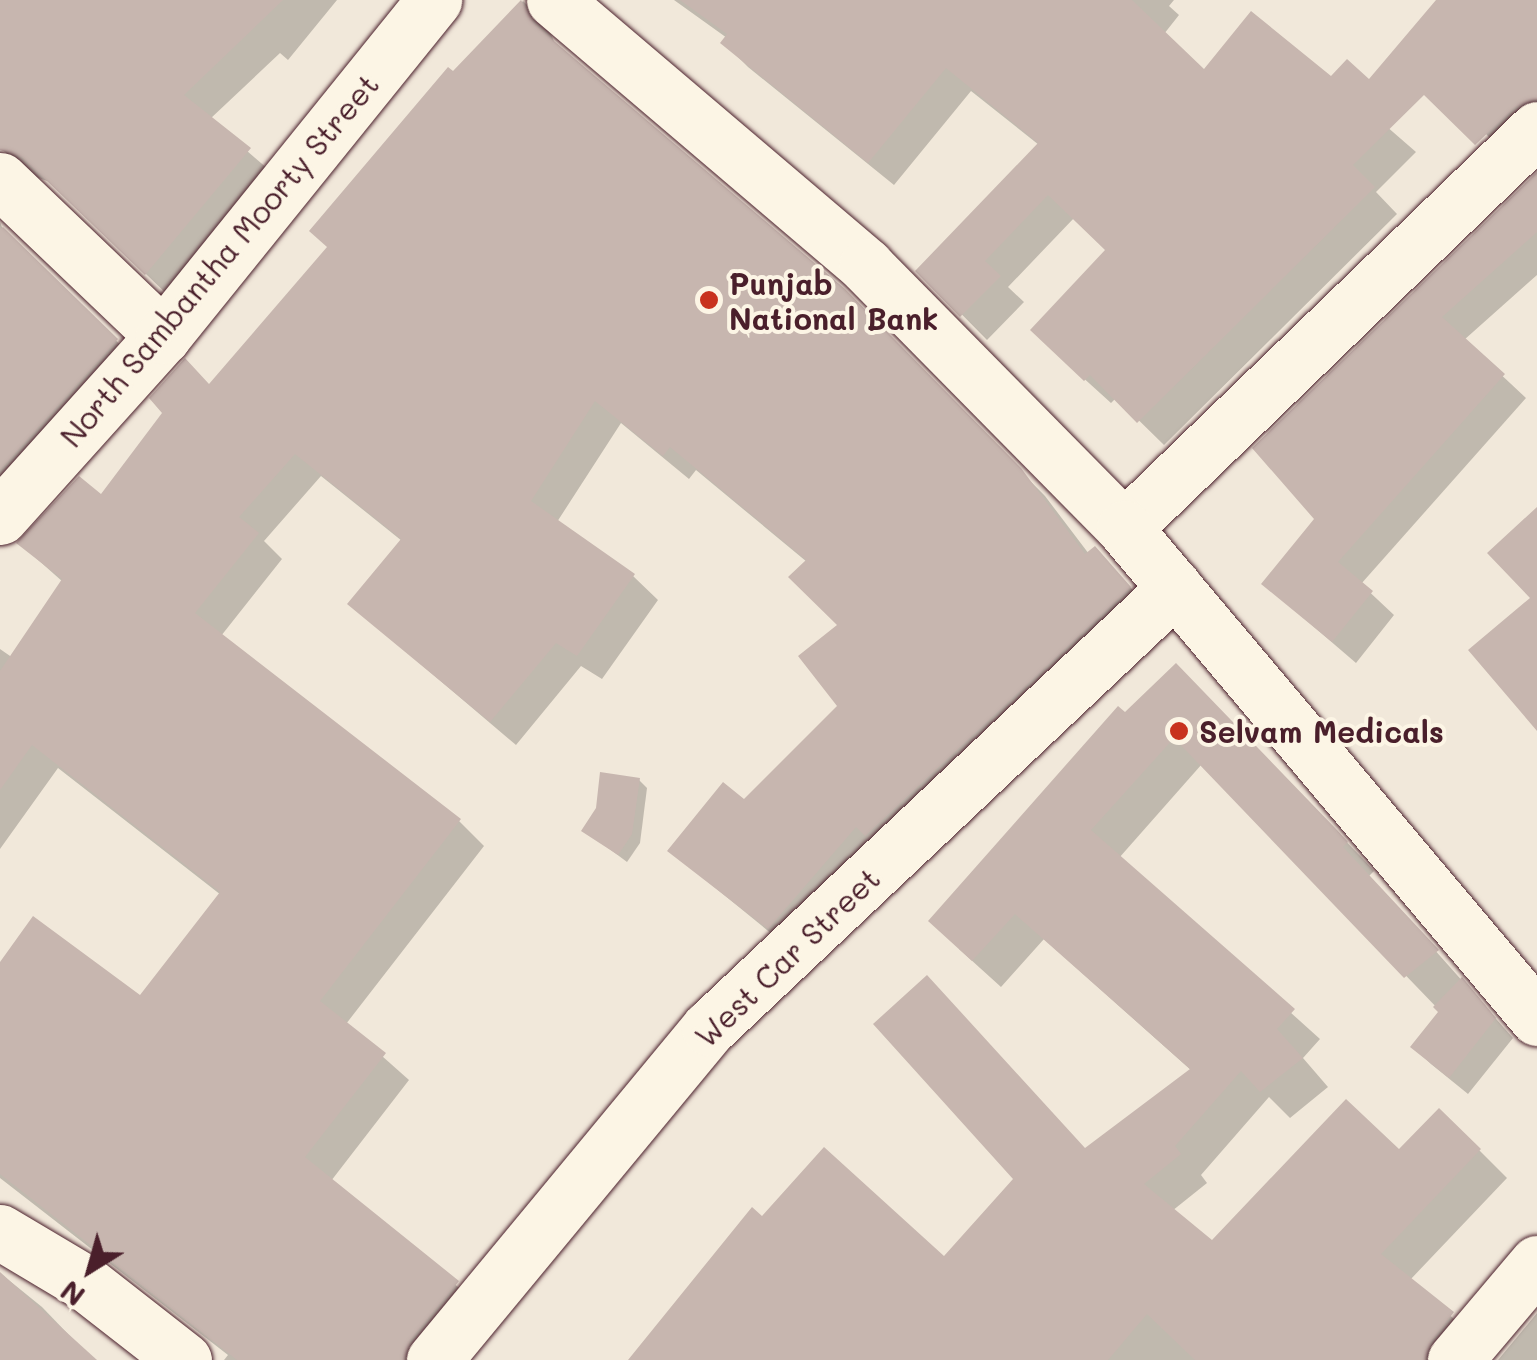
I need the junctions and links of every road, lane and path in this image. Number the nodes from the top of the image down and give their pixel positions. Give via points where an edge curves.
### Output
1 (434, 0) edge
2 (554, 0) edge
3 (1537, 129) edge
4 (0, 180) edge
5 (163, 336) junction
6 (0, 517) edge
7 (1124, 528) junction
8 (1175, 588) junction
9 (1537, 1018) edge
10 (0, 1232) edge
11 (1537, 1263) edge
12 (184, 1360) edge
13 (434, 1360) edge
14 (1455, 1360) edge

1 - 5 street, North Sambantha Moorty Street
2 - 7 street via 866,266
3 - 7 street
4 - 5 street
5 - 6 street, North Sambantha Moorty Street
7 - 8 street
8 - 9 street
8 - 13 street, West Car Street via 709,1028
10 - 12 street via 84,1282
11 - 14 street

